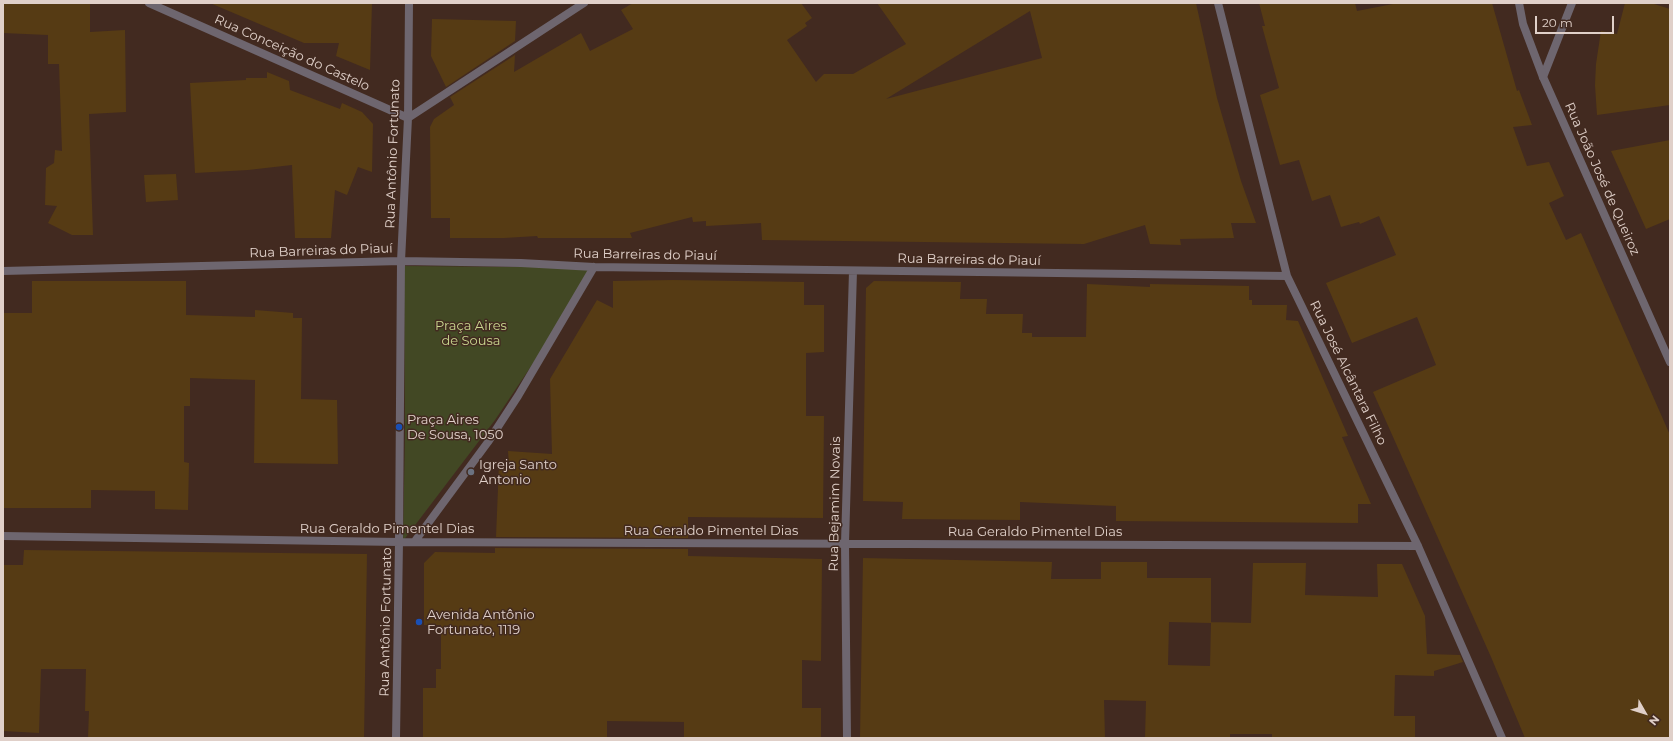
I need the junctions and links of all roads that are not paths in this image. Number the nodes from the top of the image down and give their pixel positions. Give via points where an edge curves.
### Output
1 (149, 3) edge
2 (409, 3) edge
3 (584, 3) edge
4 (1218, 3) edge
5 (1519, 3) edge
6 (1572, 3) edge
7 (1543, 77) junction
8 (408, 118) junction
9 (401, 261) junction
10 (594, 267) junction
11 (3, 271) edge
12 (853, 271) junction
13 (1287, 276) junction
14 (1670, 362) edge
15 (3, 536) edge
16 (415, 541) junction
17 (399, 542) junction
18 (846, 543) junction
19 (1418, 546) junction
20 (396, 738) edge
21 (847, 738) edge
22 (1502, 738) edge

1 - 8 street, Rua Conceição do Castelo
2 - 8 street, Rua Antônio Fortunato
3 - 8 street
4 - 13 street, Rua José Alcântara Filho
5 - 7 street, Rua João José de Queiroz via 1523,24
6 - 7 street
7 - 14 street, Rua João José de Queiroz
8 - 9 street, Rua Antônio Fortunato
9 - 10 street, Rua Barreiras do Piauí
9 - 11 street, Rua Barreiras do Piauí
9 - 17 street, Rua Antônio Fortunato
10 - 12 street, Rua Barreiras do Piauí
10 - 16 street via 488,442
12 - 13 street, Rua Barreiras do Piauí
12 - 18 street, Rua Bejamim Novais
13 - 19 street, Rua José Alcântara Filho
15 - 17 street, Rua Geraldo Pimentel Dias
16 - 17 street, Rua Geraldo Pimentel Dias
16 - 18 street, Rua Geraldo Pimentel Dias
17 - 20 street, Rua Antônio Fortunato
18 - 19 street, Rua Geraldo Pimentel Dias
18 - 21 street, Rua Bejamim Novais
19 - 22 street, Rua José Alcântara Filho

